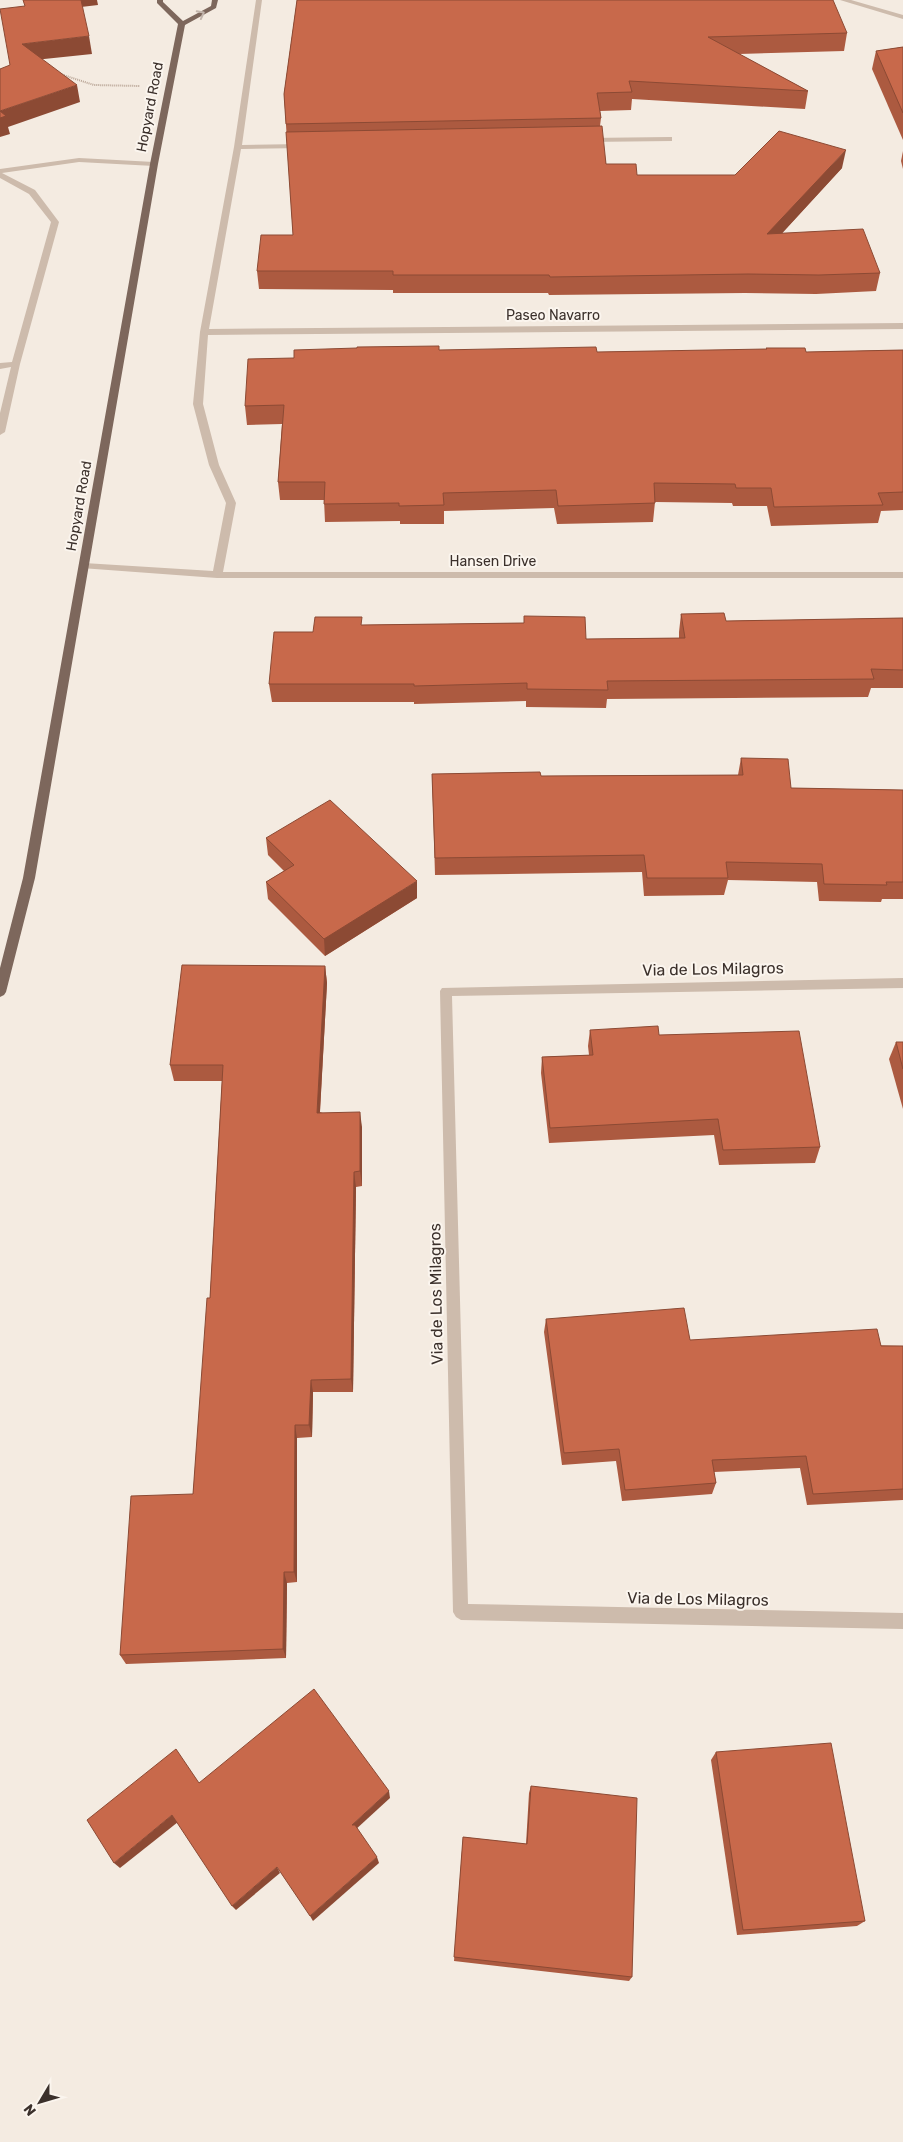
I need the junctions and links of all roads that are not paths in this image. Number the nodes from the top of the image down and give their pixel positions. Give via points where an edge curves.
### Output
1 (160, 0) edge
2 (215, 0) edge
3 (259, 0) edge
4 (843, 0) edge
5 (903, 17) edge
6 (182, 24) junction
7 (669, 139) dead end
8 (581, 140) edge
9 (316, 146) edge
10 (238, 147) junction
11 (154, 164) junction
12 (0, 171) edge
13 (0, 175) edge
14 (903, 326) edge
15 (204, 332) junction
16 (16, 364) junction
17 (0, 366) edge
18 (0, 432) edge
19 (84, 566) junction
20 (217, 575) junction
21 (903, 575) edge
22 (903, 982) edge
23 (0, 992) edge
24 (903, 1621) edge

1 - 6 main road
6 -> 2 main road via 214,7
3 - 10 street
4 - 5 street
6 - 11 main road, Hopyard Road
7 - 8 street
9 - 10 street
10 - 15 street
11 - 12 street via 79,160
11 - 19 main road, Hopyard Road
13 - 16 street via 32,192 55,222
14 - 15 street, Paseo Navarro
15 - 20 street via 198,404 214,465 231,503
16 - 17 street
16 - 18 street
19 - 20 street, Hansen Drive
19 - 23 main road, Hopyard Road via 29,878
20 - 21 street, Hansen Drive
22 - 24 street, Via de Los Milagros via 446,991 461,1612

